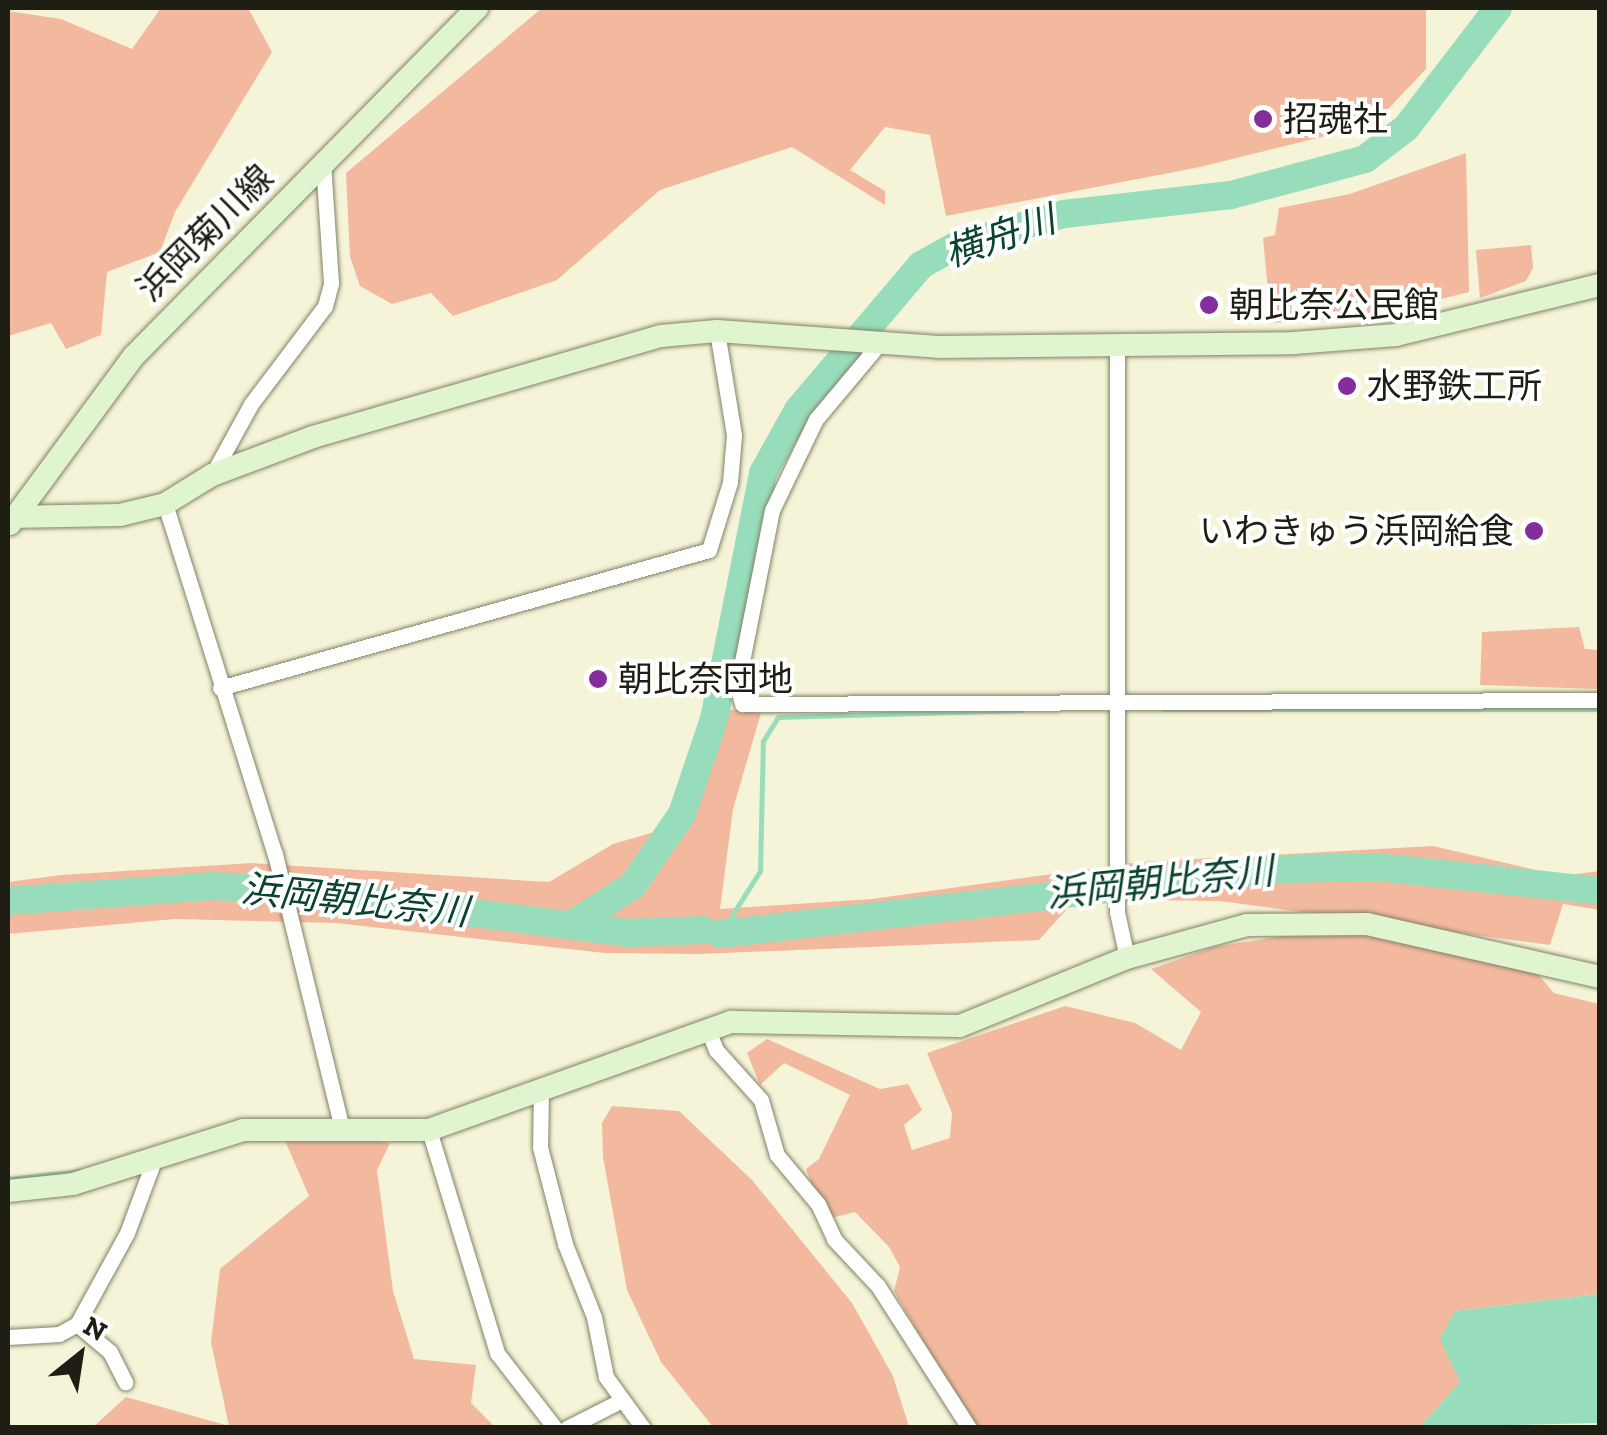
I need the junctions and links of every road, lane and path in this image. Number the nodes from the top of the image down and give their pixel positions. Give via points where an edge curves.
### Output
1 (477, 8) edge
2 (323, 164) junction
3 (1600, 285) edge
4 (717, 331) junction
5 (879, 344) junction
6 (1117, 344) junction
7 (212, 475) junction
8 (165, 504) junction
9 (11, 520) edge
10 (220, 688) junction
11 (1600, 700) edge
12 (1118, 706) junction
13 (1126, 958) junction
14 (1600, 977) edge
15 (708, 1030) junction
16 (541, 1092) junction
17 (342, 1128) junction
18 (429, 1130) junction
19 (153, 1163) junction
20 (8, 1192) edge
21 (77, 1324) junction
22 (8, 1336) edge
23 (125, 1382) dead end
24 (622, 1400) junction
25 (555, 1428) edge
26 (567, 1428) edge
27 (644, 1428) edge
28 (969, 1428) edge

1 - 2 street, 浜岡菊川線
2 - 7 street via 331,283 325,306 251,404
2 - 9 street, 浜岡菊川線 via 134,356
3 - 6 street via 1396,335
4 - 5 street
4 - 7 street via 605,348
4 - 10 street via 734,435 730,482 709,550
5 - 6 street
5 - 12 street via 816,419 772,510 737,686 742,704
6 - 12 street
7 - 8 street
8 - 9 street via 120,515
8 - 10 street
10 - 17 street via 276,854
11 - 12 street
12 - 13 street via 1117,912
13 - 14 street via 1247,925 1366,924
13 - 15 street via 960,1026 780,1020
15 - 16 street
15 - 28 street via 716,1050 761,1100 777,1154 818,1204 834,1239 878,1286
16 - 18 street
16 - 24 street via 540,1146 565,1244 594,1317 606,1377
17 - 18 street
17 - 19 street via 243,1130
18 - 25 street via 498,1353 511,1379
19 - 20 street
19 - 21 street via 127,1233
21 - 22 street via 59,1334
21 - 23 street via 110,1352
24 - 26 street
24 - 27 street

